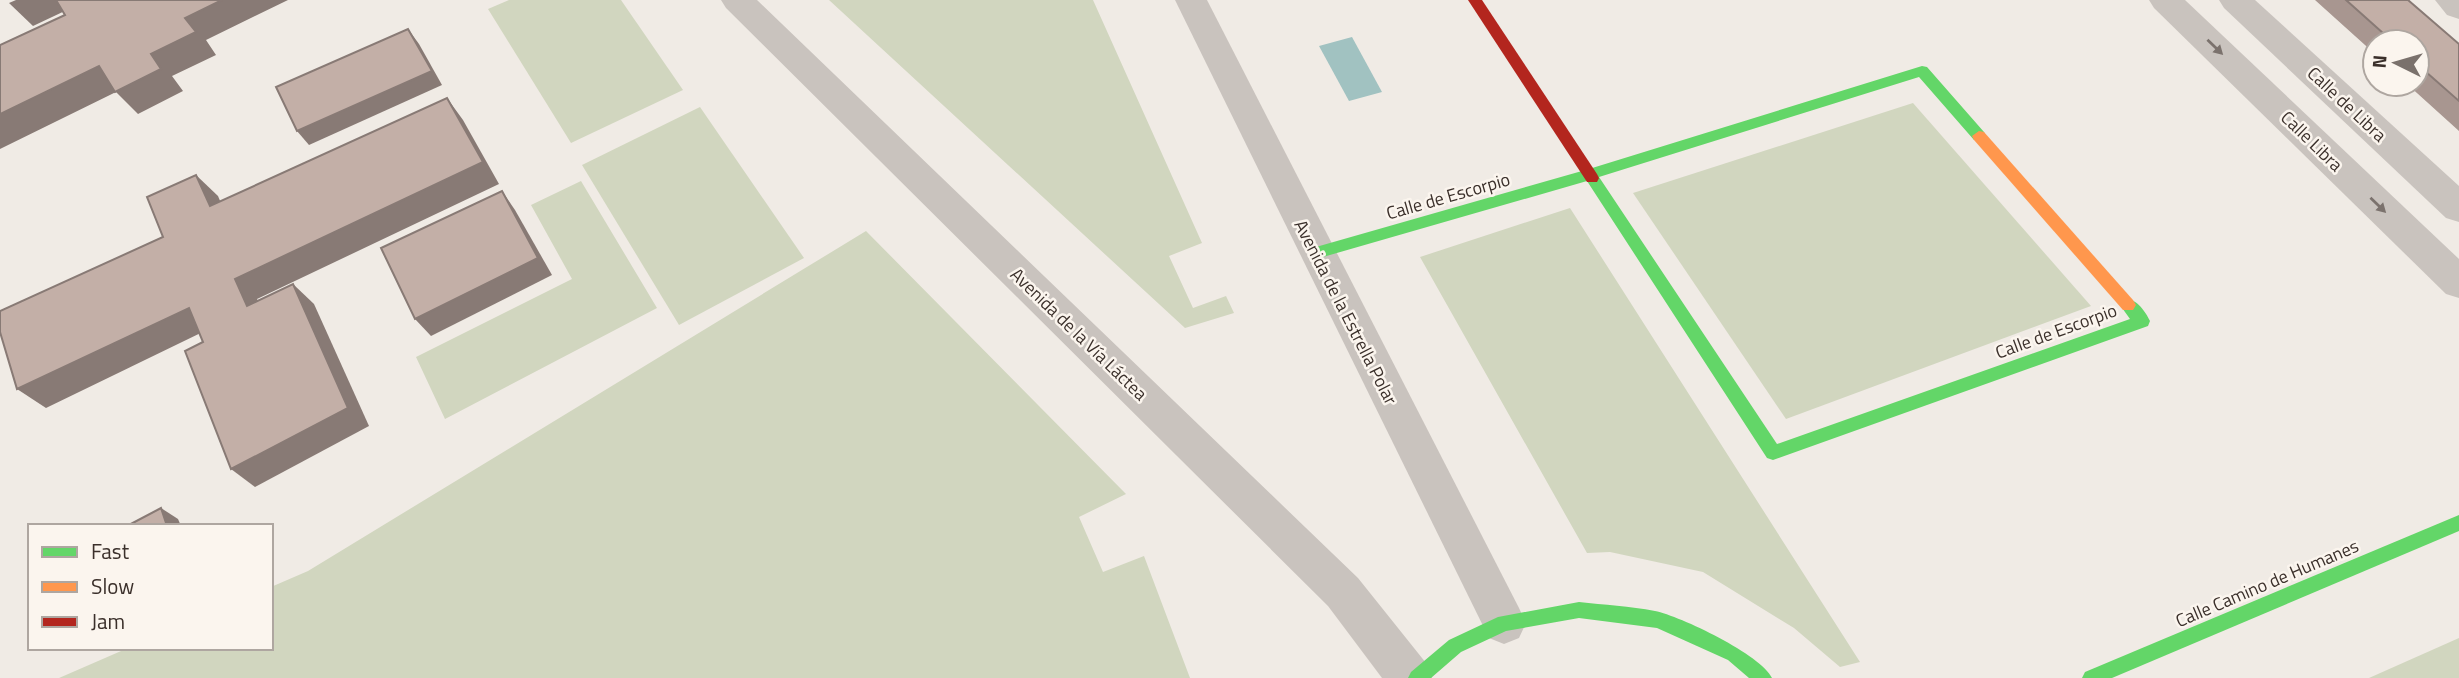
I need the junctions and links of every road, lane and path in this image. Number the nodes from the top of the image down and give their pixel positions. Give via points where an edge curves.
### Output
1 (737, 0) edge
2 (1191, 0) edge
3 (1475, 0) edge
4 (2165, 0) edge
5 (2235, 0) edge
6 (2451, 0) edge
7 (2459, 7) edge
8 (1589, 175) junction
9 (2459, 208) edge
10 (1316, 253) junction
11 (2459, 283) edge
12 (2459, 523) edge
13 (1504, 622) junction
14 (1410, 678) edge
15 (1417, 678) edge
16 (1763, 678) edge
17 (2091, 678) edge

1 - 14 street, Avenida de la Vía Láctea via 1343,592
2 - 10 street, Avenida de la Estrella Polar
3 - 8 street, Calle de Escorpio
4 -> 11 street, Calle Libra
5 - 9 street, Calle de Libra
6 - 7 street
8 - 8 street, Calle de Escorpio via 1773,453 2142,321 1922,71
8 - 10 street, Calle de Escorpio
10 - 13 street, Avenida de la Estrella Polar
12 - 17 street, Calle Camino de Humanes
13 - 15 street via 1455,646
13 - 16 street via 1579,610 1658,620 1734,654

